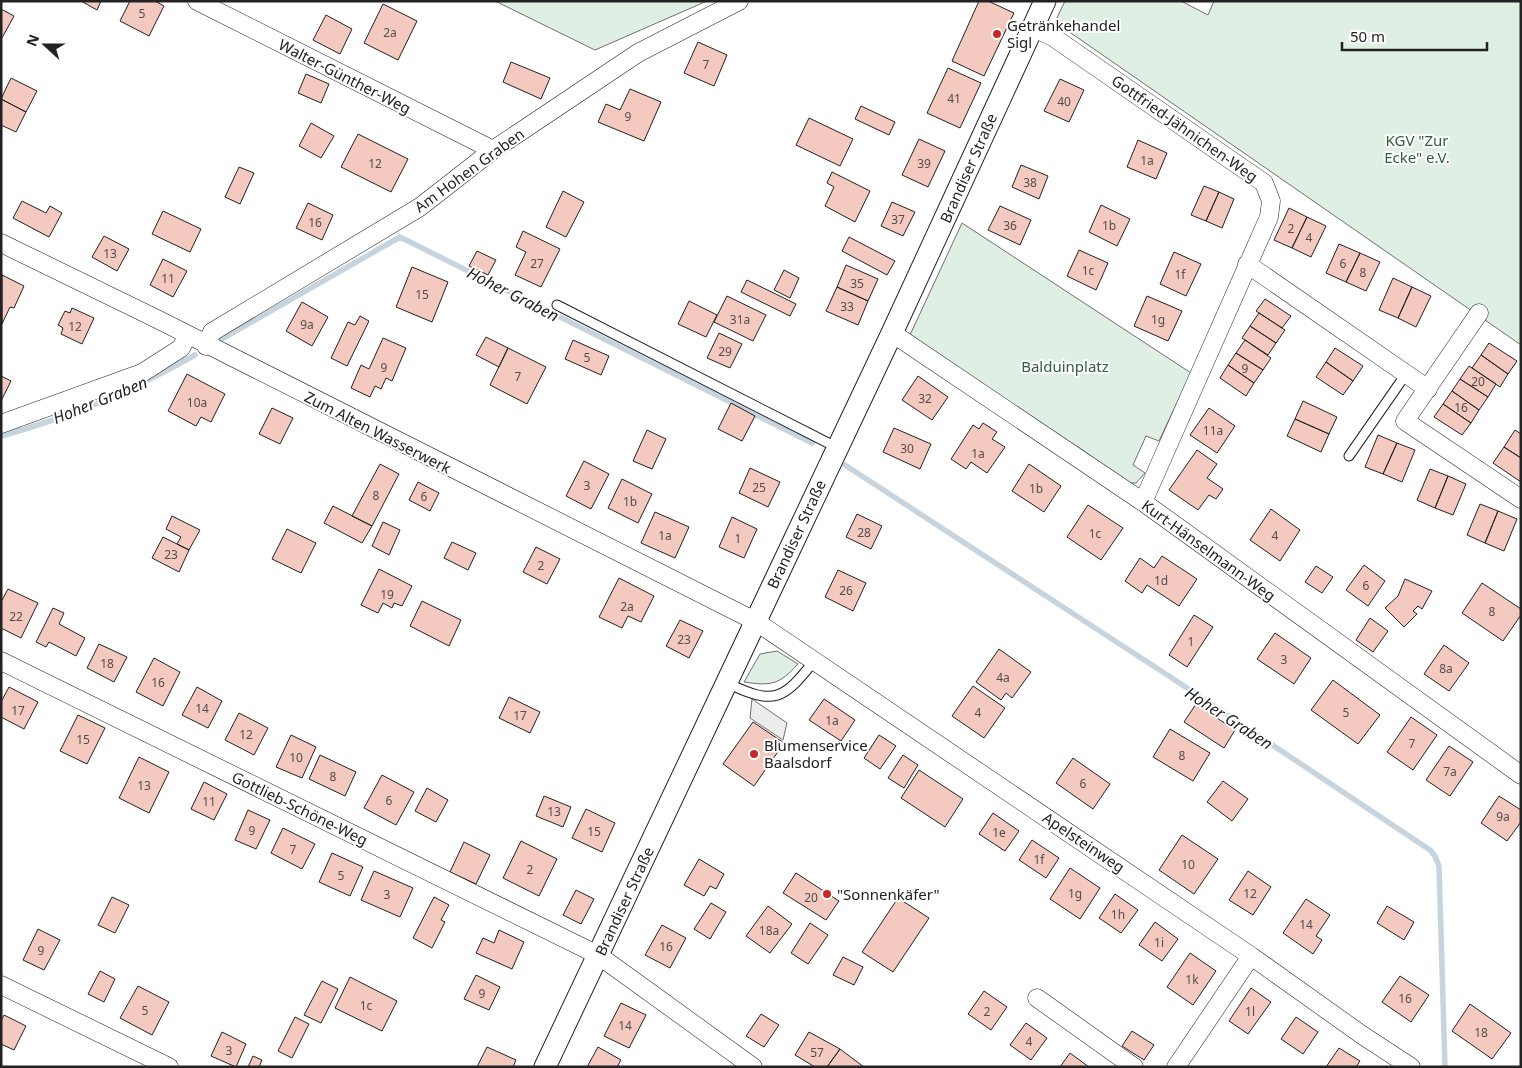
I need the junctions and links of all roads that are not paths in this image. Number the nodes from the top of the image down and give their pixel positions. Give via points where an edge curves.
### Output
1 (197, 1) edge
2 (739, 1) edge
3 (1045, 1) edge
4 (1032, 26) junction
5 (493, 150) junction
6 (1, 243) edge
7 (1247, 264) junction
8 (557, 305) dead end
9 (1479, 313) dead end
10 (892, 333) junction
11 (187, 336) junction
12 (206, 346) junction
13 (1406, 374) junction
14 (1428, 389) junction
15 (1, 424) edge
16 (836, 447) junction
17 (1349, 456) dead end
18 (1521, 499) edge
19 (1143, 502) junction
20 (755, 621) junction
21 (815, 660) junction
22 (1, 661) edge
23 (727, 682) junction
24 (1521, 774) edge
25 (598, 954) junction
26 (1251, 956) junction
27 (1, 985) edge
28 (1037, 998) dead end
29 (170, 1067) edge
30 (546, 1067) edge
31 (753, 1067) edge
32 (1134, 1067) edge
33 (1176, 1067) edge
34 (1410, 1067) edge

1 - 5 street, Walter-Günther-Weg
2 - 5 street, Am Hohen Graben via 638,53
3 - 4 street, Brandiser Straße
4 - 7 street, Gottfried-Jähnichen-Weg via 1053,37 1264,183 1272,201
4 - 10 street, Brandiser Straße
5 - 12 street, Am Hohen Graben via 420,206 212,332
6 - 11 street, Zum Alten Wasserwerk
7 - 13 street
7 - 19 street, Gottfried-Jähnichen-Weg
8 - 16 lane
9 - 14 street
10 - 16 street, Brandiser Straße
10 - 19 street, Kurt-Hänselmann-Weg
11 - 12 street, Zum Alten Wasserwerk
11 - 15 street via 181,348 142,374
12 - 20 street, Zum Alten Wasserwerk
13 - 14 street
13 - 17 lane
14 - 18 street via 1405,420
16 - 20 street, Brandiser Straße
19 - 24 street, Kurt-Hänselmann-Weg
20 - 21 street, Apelsteinweg
20 - 23 street, Brandiser Straße
21 - 23 lane via 796,684 772,697 752,695
21 - 26 street, Apelsteinweg
22 - 25 street, Gottlieb-Schöne-Weg
23 - 25 street, Brandiser Straße
25 - 30 street, Brandiser Straße
25 - 31 street, Gottlieb-Schöne-Weg
26 - 33 street
26 - 34 street, Apelsteinweg
27 - 29 street
28 - 32 street

